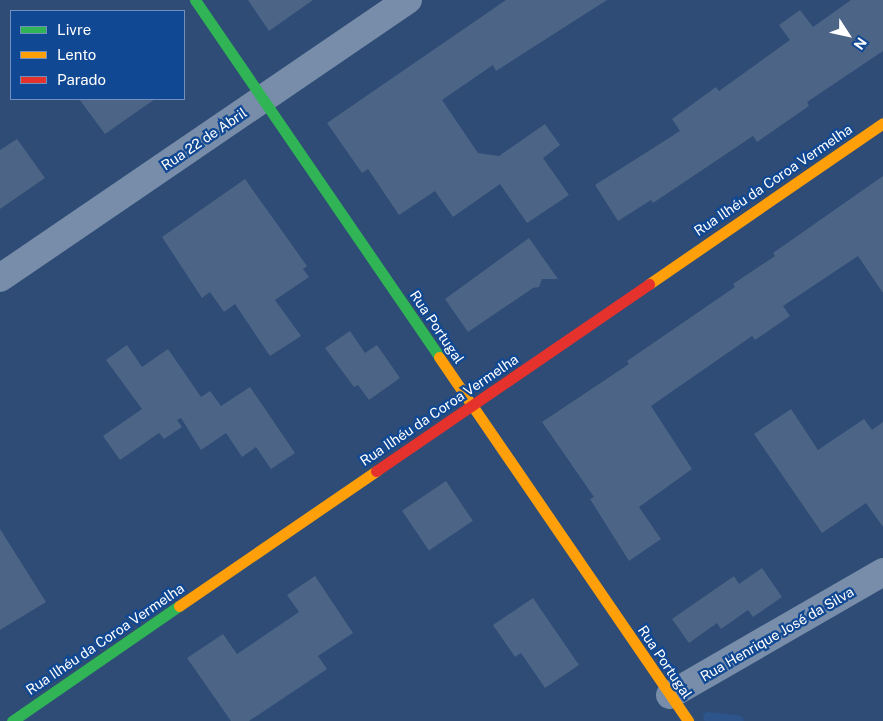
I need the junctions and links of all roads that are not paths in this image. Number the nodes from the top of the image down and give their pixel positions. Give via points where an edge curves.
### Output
1 (194, 0) edge
2 (408, 0) edge
3 (262, 99) junction
4 (883, 123) edge
5 (0, 278) edge
6 (472, 405) junction
7 (883, 572) edge
8 (670, 695) junction
9 (12, 721) edge
10 (688, 721) edge

1 - 3 street, Rua Portugal
2 - 3 street, Rua 22 de Abril
3 - 5 street, Rua 22 de Abril
3 - 6 street, Rua Portugal
4 - 6 street, Rua Ilhéu da Coroa Vermelha
6 - 8 street, Rua Portugal
6 - 9 street, Rua Ilhéu da Coroa Vermelha
7 - 8 street, Rua Henrique José da Silva
8 - 10 street, Rua Portugal

